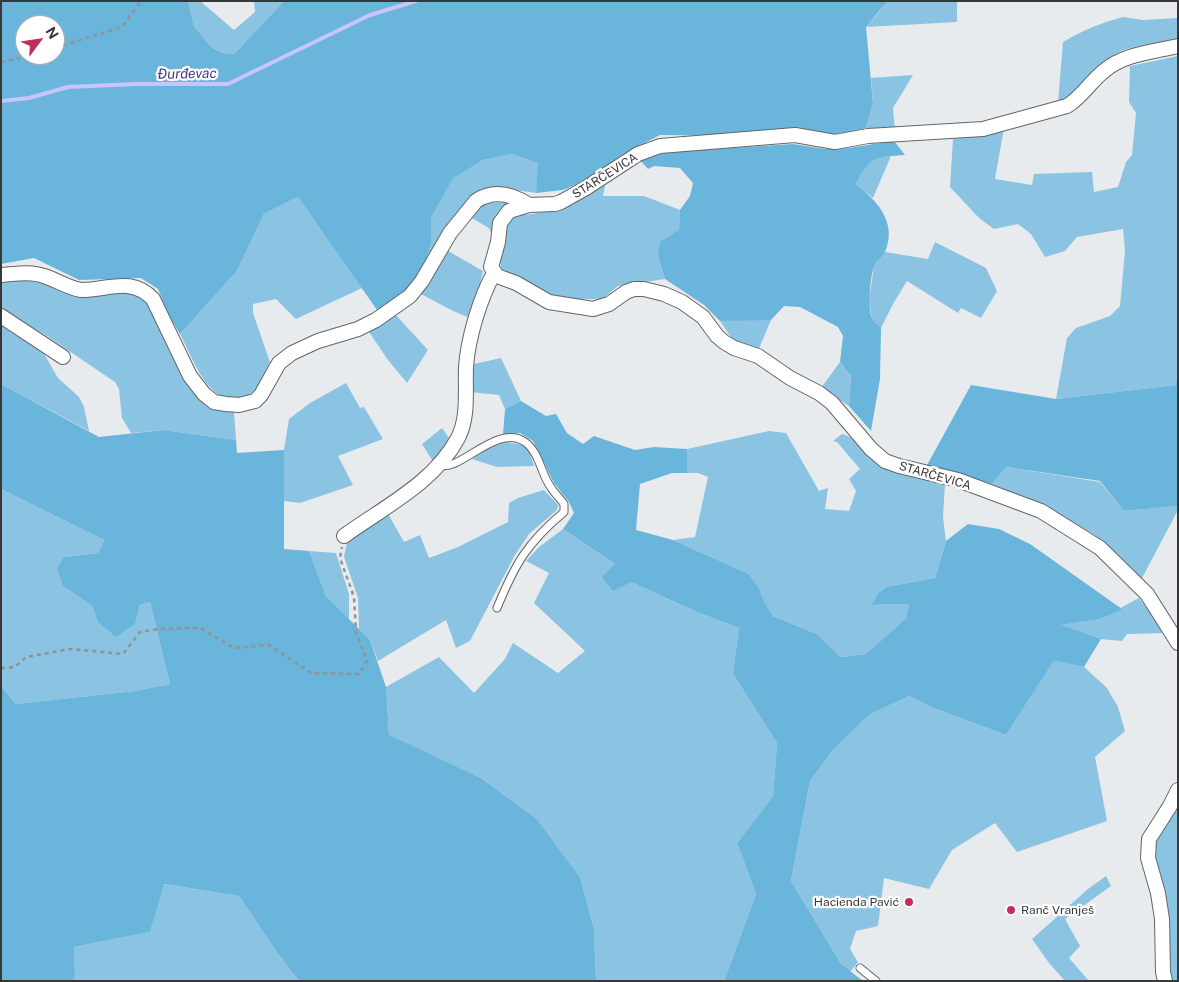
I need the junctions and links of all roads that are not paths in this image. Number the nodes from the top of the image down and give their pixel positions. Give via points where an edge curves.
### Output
1 (1178, 46) edge
2 (529, 206) junction
3 (494, 273) junction
4 (1, 275) edge
5 (1, 316) edge
6 (63, 357) dead end
7 (440, 463) junction
8 (344, 536) road end
9 (497, 608) dead end
10 (1178, 643) edge
11 (1178, 790) edge
12 (860, 968) dead end
13 (876, 981) edge
14 (1165, 981) edge

1 - 2 street, STARČEVICA via 1116,62 1067,106 983,129 868,136 834,142 795,134 660,146 638,154 561,202
2 - 3 street, STARČEVICA via 513,208 502,218 492,261
2 - 4 street via 518,198 501,194 476,201 450,233 410,296 358,329 292,353 279,363 255,401 239,405 214,402 204,394 190,376 153,299 143,290 130,286 81,290 42,275
3 - 7 street via 474,327 466,365 463,426 453,447
3 - 10 street, STARČEVICA via 548,302 593,309 609,304 634,289 664,294 682,302 703,317 724,342 758,356 832,403 885,461 958,480 1041,511 1100,548 1147,594
5 - 6 street
7 - 8 street via 417,486
7 - 9 lane via 451,465 484,446 515,438 533,451 546,480 564,504 564,512 535,538 517,563
11 - 14 street via 1149,840 1148,858 1162,919
12 - 13 lane

